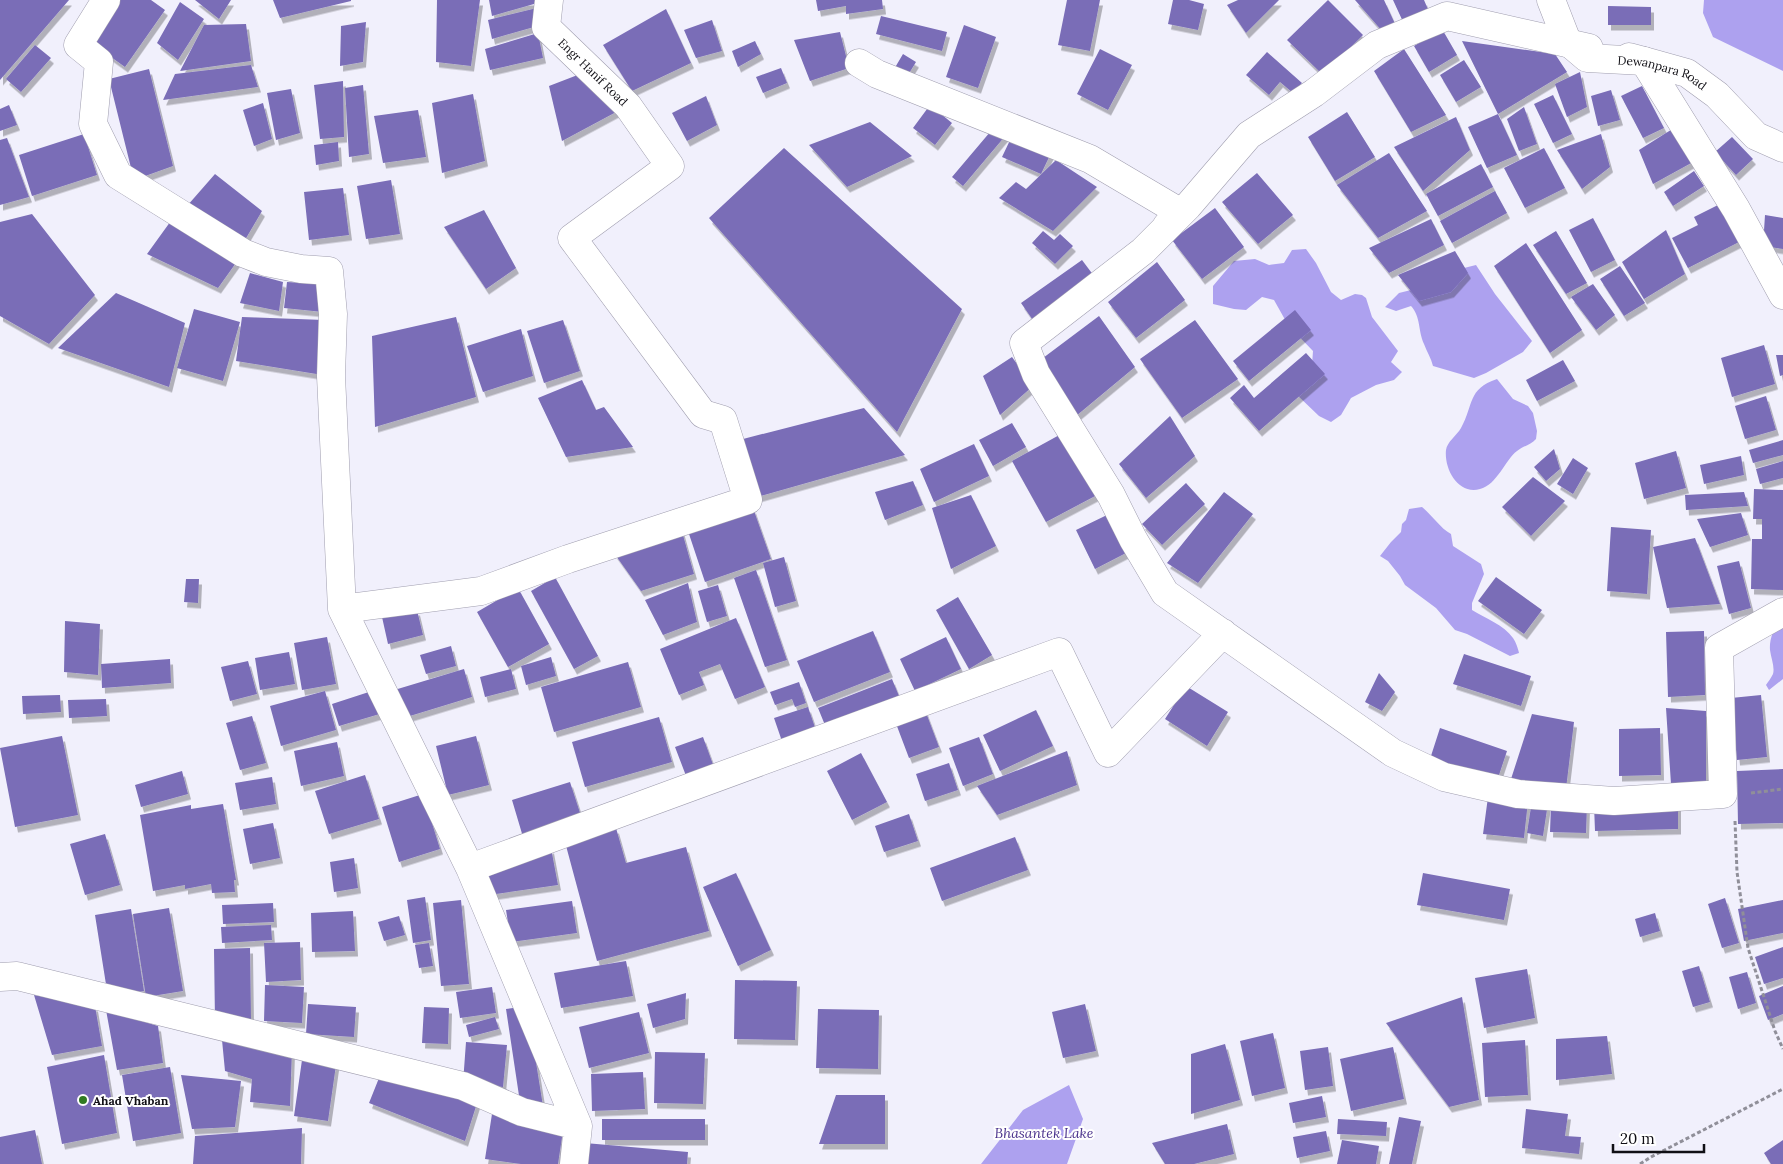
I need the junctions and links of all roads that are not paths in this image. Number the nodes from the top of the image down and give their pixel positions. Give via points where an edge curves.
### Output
1 (106, 0) edge
2 (549, 0) edge
3 (1551, 0) edge
4 (1570, 44) junction
5 (1644, 61) junction
6 (859, 63) dead end
7 (1783, 148) edge
8 (1165, 228) junction
9 (1783, 295) edge
10 (342, 609) junction
11 (1783, 612) edge
12 (1223, 633) junction
13 (470, 868) junction
14 (0, 977) edge
15 (578, 1126) junction
16 (574, 1164) edge

1 - 10 street via 78,44 99,62 93,124 118,175 243,253 275,264 329,271
2 - 10 street, Engr Hanif Road via 546,27 628,106 670,166 572,238 703,414 723,420 748,500 480,591
3 - 4 street, Dewanpara Road
4 - 5 street, Dewanpara Road via 1587,58
4 - 8 street via 1447,16 1376,45 1314,93 1249,136
5 - 7 street, Dewanpara Road via 1688,73 1718,95 1756,136
5 - 9 street via 1736,209
6 - 8 street via 877,74 1090,159 1178,211
8 - 12 street via 1143,250 1024,343 1036,374 1111,495 1165,593
10 - 13 street
11 - 12 street via 1719,648 1723,794 1614,801 1518,794 1444,777 1393,753
12 - 13 street via 1108,753 1059,652
13 - 15 street
14 - 15 street via 17,976 463,1086 522,1112
15 - 16 street

